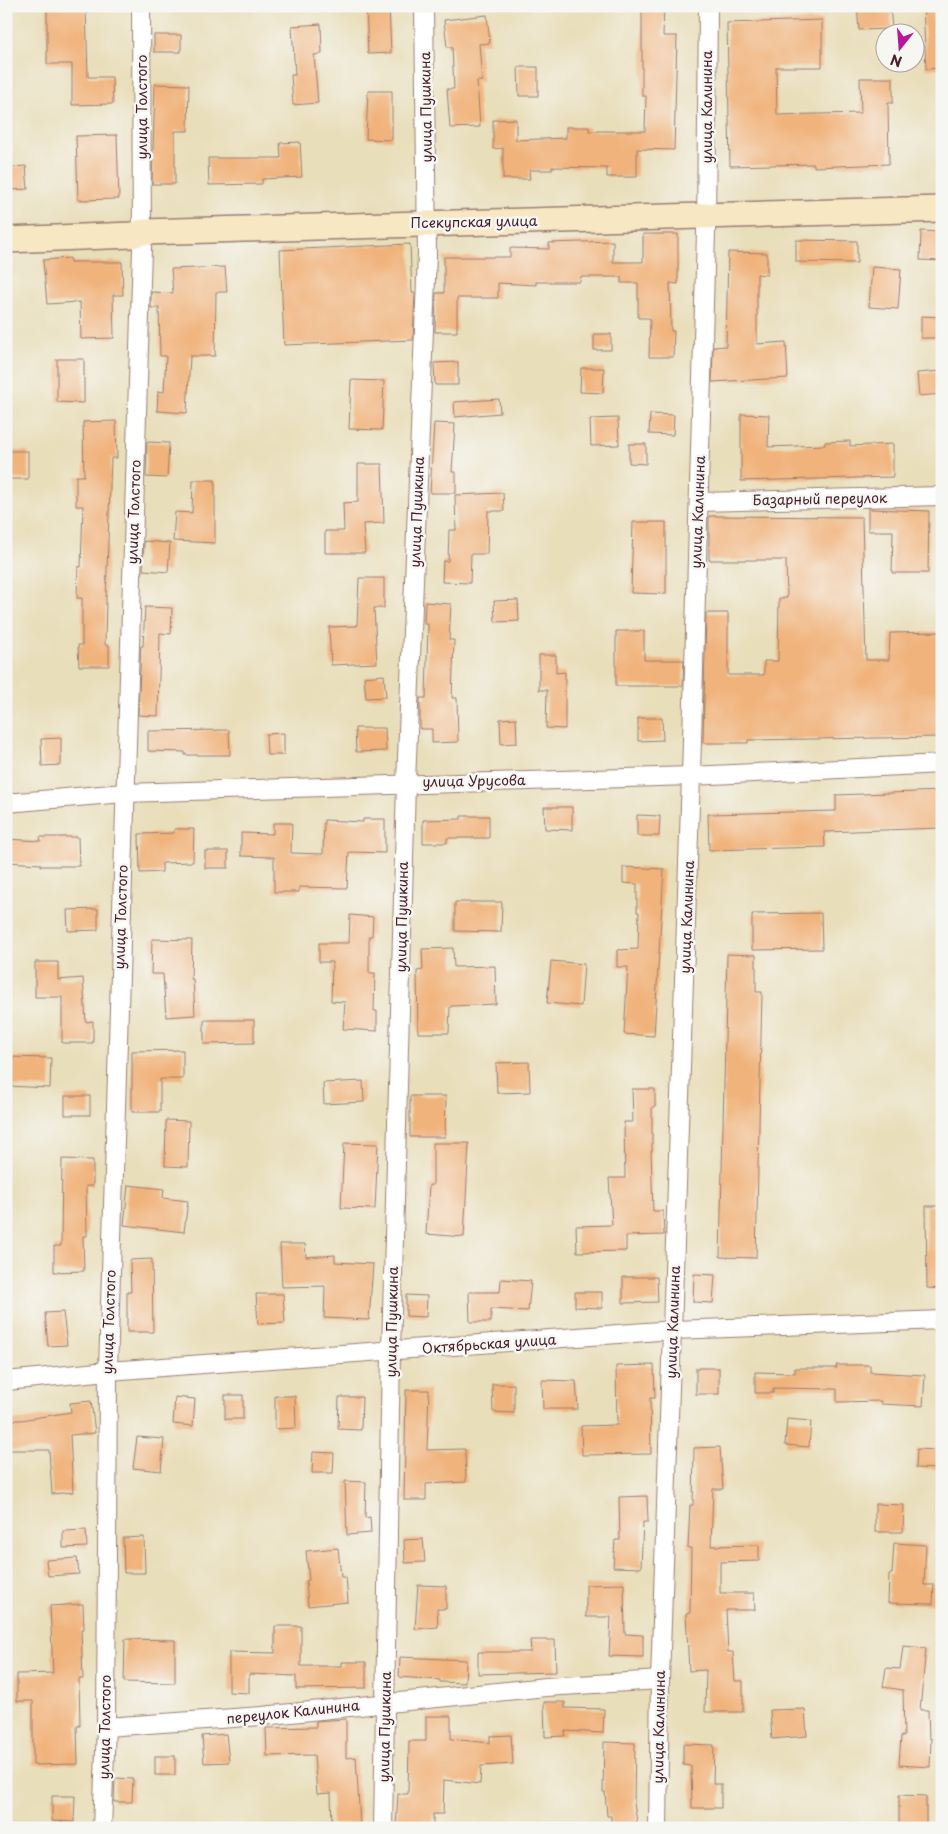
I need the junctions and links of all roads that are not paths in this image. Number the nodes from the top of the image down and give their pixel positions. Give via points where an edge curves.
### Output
1 (141, 6) edge
2 (424, 6) edge
3 (708, 6) edge
4 (942, 209) edge
5 (706, 217) junction
6 (427, 223) junction
7 (143, 232) junction
8 (6, 240) edge
9 (942, 496) edge
10 (699, 502) junction
11 (942, 764) edge
12 (691, 776) junction
13 (406, 783) junction
14 (124, 793) junction
15 (6, 803) edge
16 (942, 1320) edge
17 (673, 1330) junction
18 (391, 1352) junction
19 (108, 1371) junction
20 (6, 1382) edge
21 (660, 1680) junction
22 (386, 1702) junction
23 (106, 1727) junction
24 (102, 1828) edge
25 (383, 1828) edge
26 (658, 1828) edge

1 - 7 street, улица Толстого
2 - 6 street, улица Пушкина
3 - 5 street, улица Калинина
4 - 5 street, Псекупская улица
5 - 6 street, Псекупская улица
5 - 10 street, улица Калинина
6 - 7 street, Псекупская улица
6 - 13 street, улица Пушкина
7 - 8 street, Псекупская улица
7 - 14 street, улица Толстого
9 - 10 street, Базарный переулок
10 - 12 street, улица Калинина
11 - 12 street, улица Урусова
12 - 13 street, улица Урусова
12 - 17 street, улица Калинина
13 - 14 street, улица Урусова
13 - 18 street, улица Пушкина
14 - 15 street, улица Урусова
14 - 19 street, улица Толстого
16 - 17 street, Октябрьская улица
17 - 18 street, Октябрьская улица
17 - 21 street, улица Калинина
18 - 19 street, Октябрьская улица
18 - 22 street, улица Пушкина
19 - 20 street, Октябрьская улица
19 - 23 street, улица Толстого
21 - 22 street, переулок Калинина
21 - 26 street, улица Калинина
22 - 23 street, переулок Калинина via 262,1716
22 - 25 street, улица Пушкина
23 - 24 street, улица Толстого

